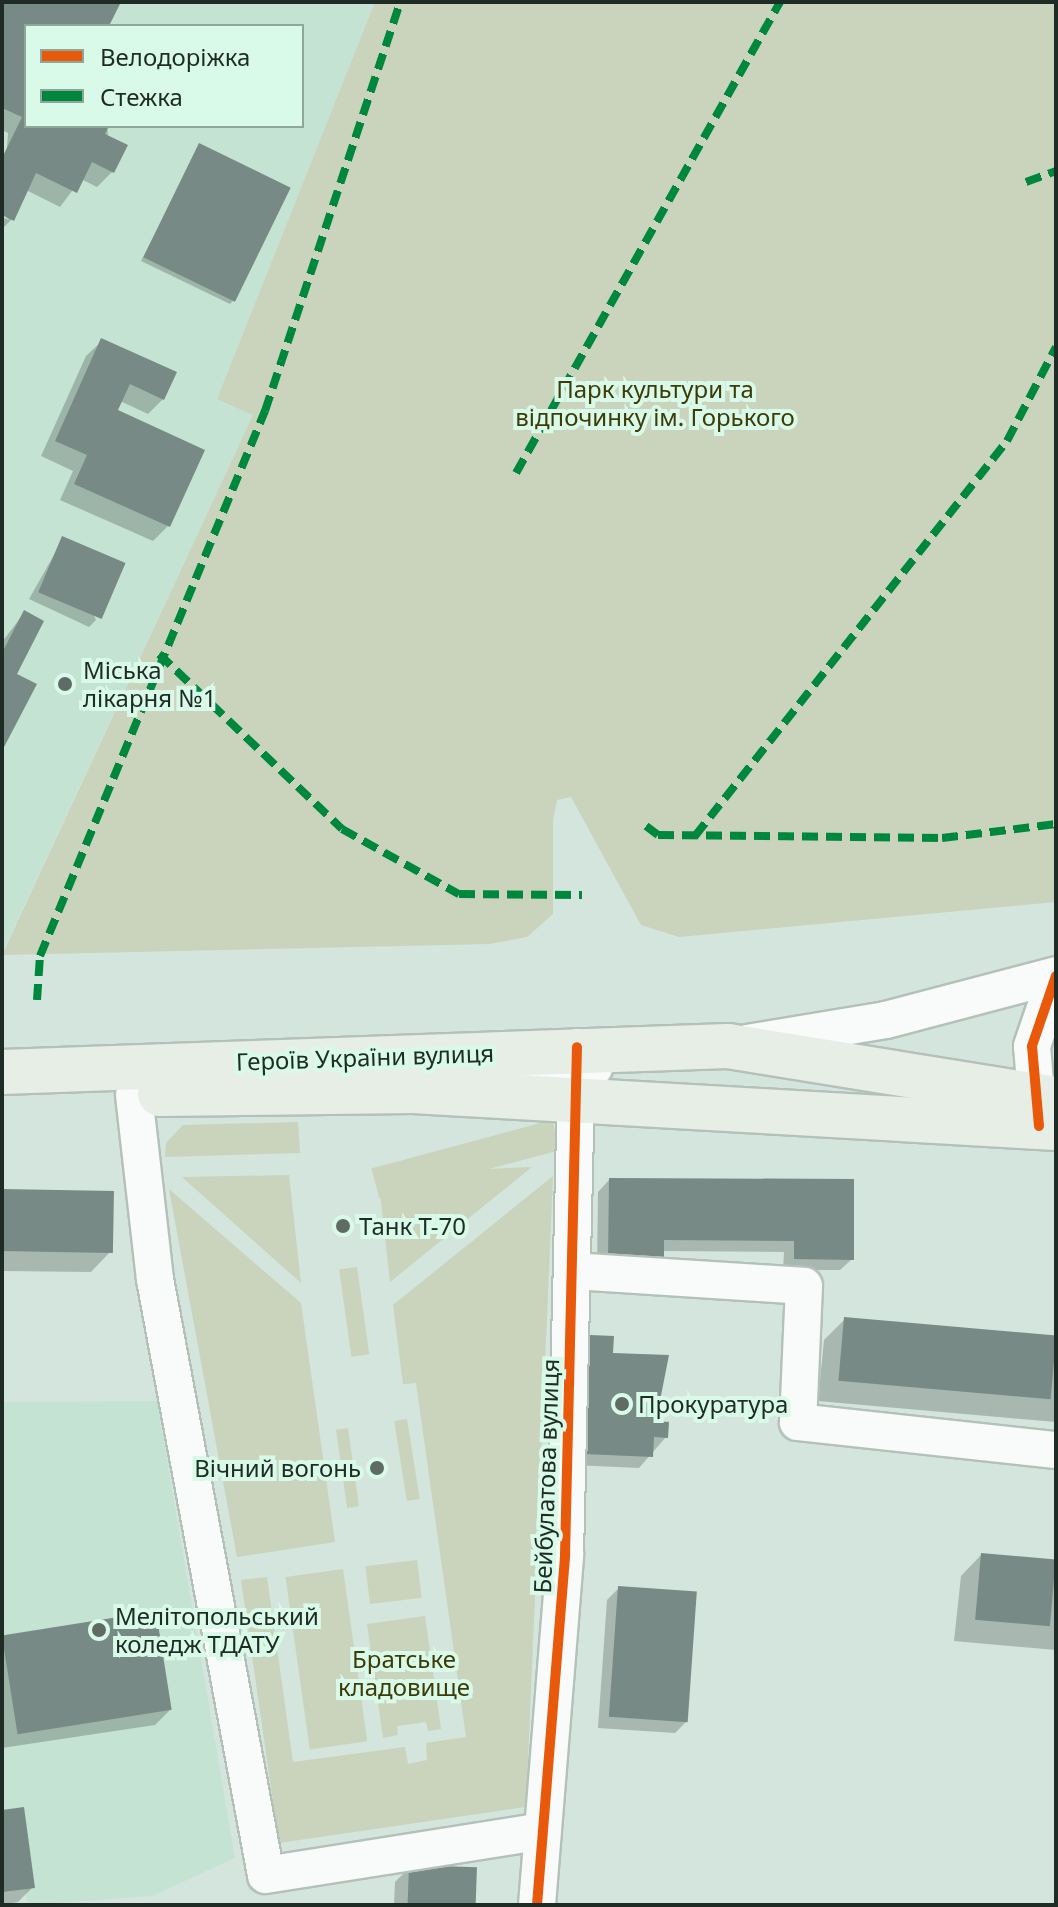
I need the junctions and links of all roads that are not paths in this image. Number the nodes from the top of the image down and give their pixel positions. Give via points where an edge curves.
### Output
1 (1056, 976) edge
2 (728, 1046) junction
3 (2, 1072) edge
4 (577, 1072) junction
5 (2, 1093) edge
6 (134, 1095) junction
7 (1046, 1112) edge
8 (573, 1271) junction
9 (1056, 1450) edge
10 (543, 1831) junction
11 (537, 1905) edge

1 - 2 street via 886,1020
1 - 7 street via 1037,1021
2 - 4 main road, Героїв України вулиця
2 - 7 main road, Героїв України вулиця
3 - 4 main road, Героїв України вулиця
4 - 6 main road, Героїв України вулиця via 413,1091
4 - 7 main road, Героїв України вулиця
4 - 8 street, Бейбулатова вулиця
5 - 6 main road, Героїв України вулиця
6 - 10 street via 155,1279 266,1875 400,1848
8 - 9 street via 804,1286 798,1422
8 - 10 street, Бейбулатова вулиця via 565,1555
10 - 11 street, Бейбулатова вулиця

